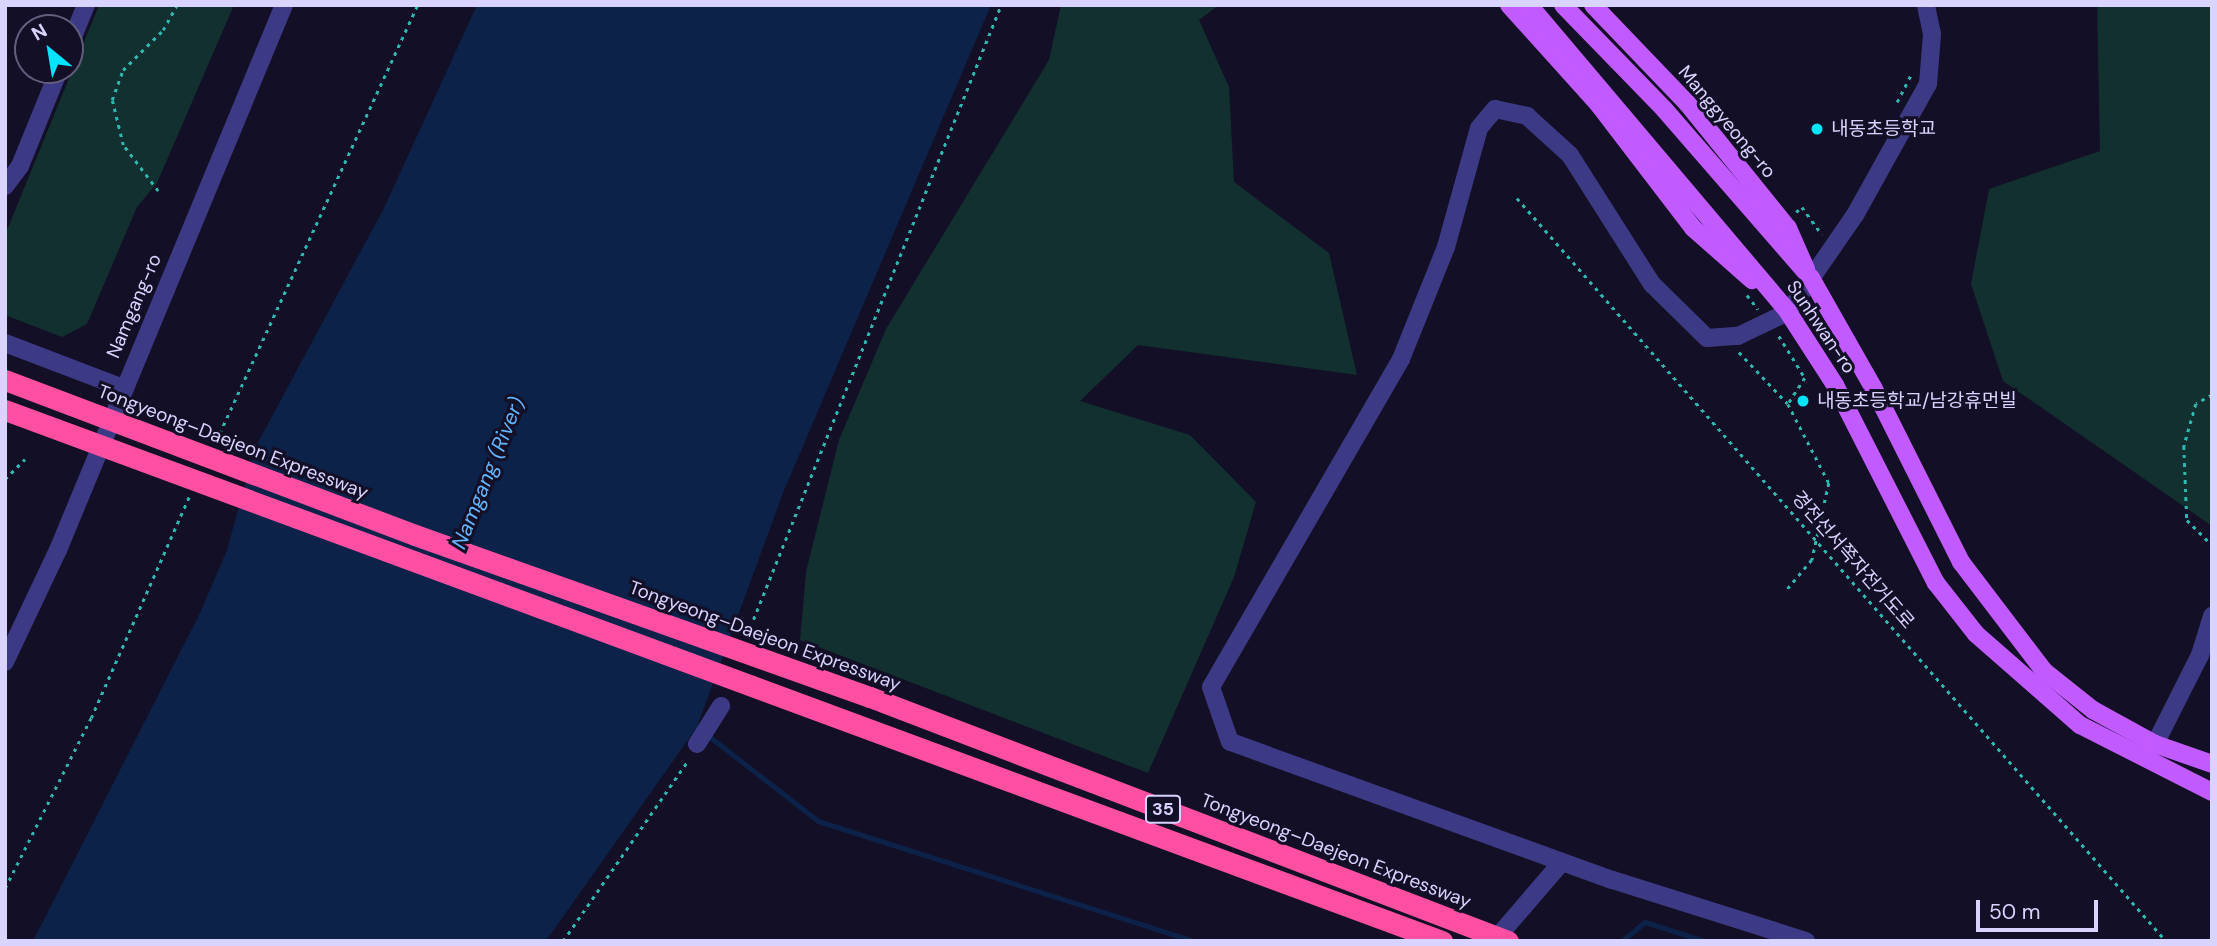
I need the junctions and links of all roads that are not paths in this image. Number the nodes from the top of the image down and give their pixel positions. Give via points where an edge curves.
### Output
1 (284, 5) edge
2 (1509, 5) edge
3 (1529, 5) edge
4 (1563, 5) edge
5 (1593, 5) edge
6 (1926, 5) edge
7 (54, 84) edge
8 (5, 186) edge
9 (1811, 278) junction
10 (1788, 312) junction
11 (5, 343) edge
12 (5, 380) edge
13 (122, 388) junction
14 (5, 410) edge
15 (2212, 616) edge
16 (5, 662) edge
17 (721, 706) dead end
18 (697, 744) road end
19 (2155, 744) junction
20 (2147, 763) junction
21 (2212, 764) edge
22 (2212, 792) edge
23 (1563, 862) junction
24 (1442, 941) edge
25 (1494, 941) edge
26 (1508, 941) edge
27 (1806, 941) edge

1 - 13 street, Namgang-ro
2 - 10 main road via 1599,105 1693,228
3 - 10 main road, Sunhwan-ro
4 - 9 main road, Sunhwan-ro via 1664,108
5 - 9 main road, Manggyeong-ro via 1687,103 1788,228
6 - 9 street via 1932,34 1928,84 1855,215
7 - 8 street via 20,166
9 - 10 street
9 - 19 main road, Sunhwan-ro via 1873,387 1940,527 1988,603 2044,671 2093,710
10 - 20 main road, Sunhwan-ro via 1835,385 1936,583 1976,634 2080,725
10 - 23 street via 1738,336 1707,338 1652,284 1570,155 1527,116 1495,109 1479,128 1446,247 1401,359 1211,687 1230,742
11 - 13 street
12 - 26 highway, Tongyeong–Daejeon Expressway / 35 via 415,535 870,697
13 - 16 street, Namgang-ro via 58,550
14 - 24 highway, 35
15 - 19 street via 2200,655
17 - 18 street
19 - 20 street
19 - 21 main road, Sunhwan-ro
20 - 22 main road, Sunhwan-ro
23 - 25 street
23 - 27 street

